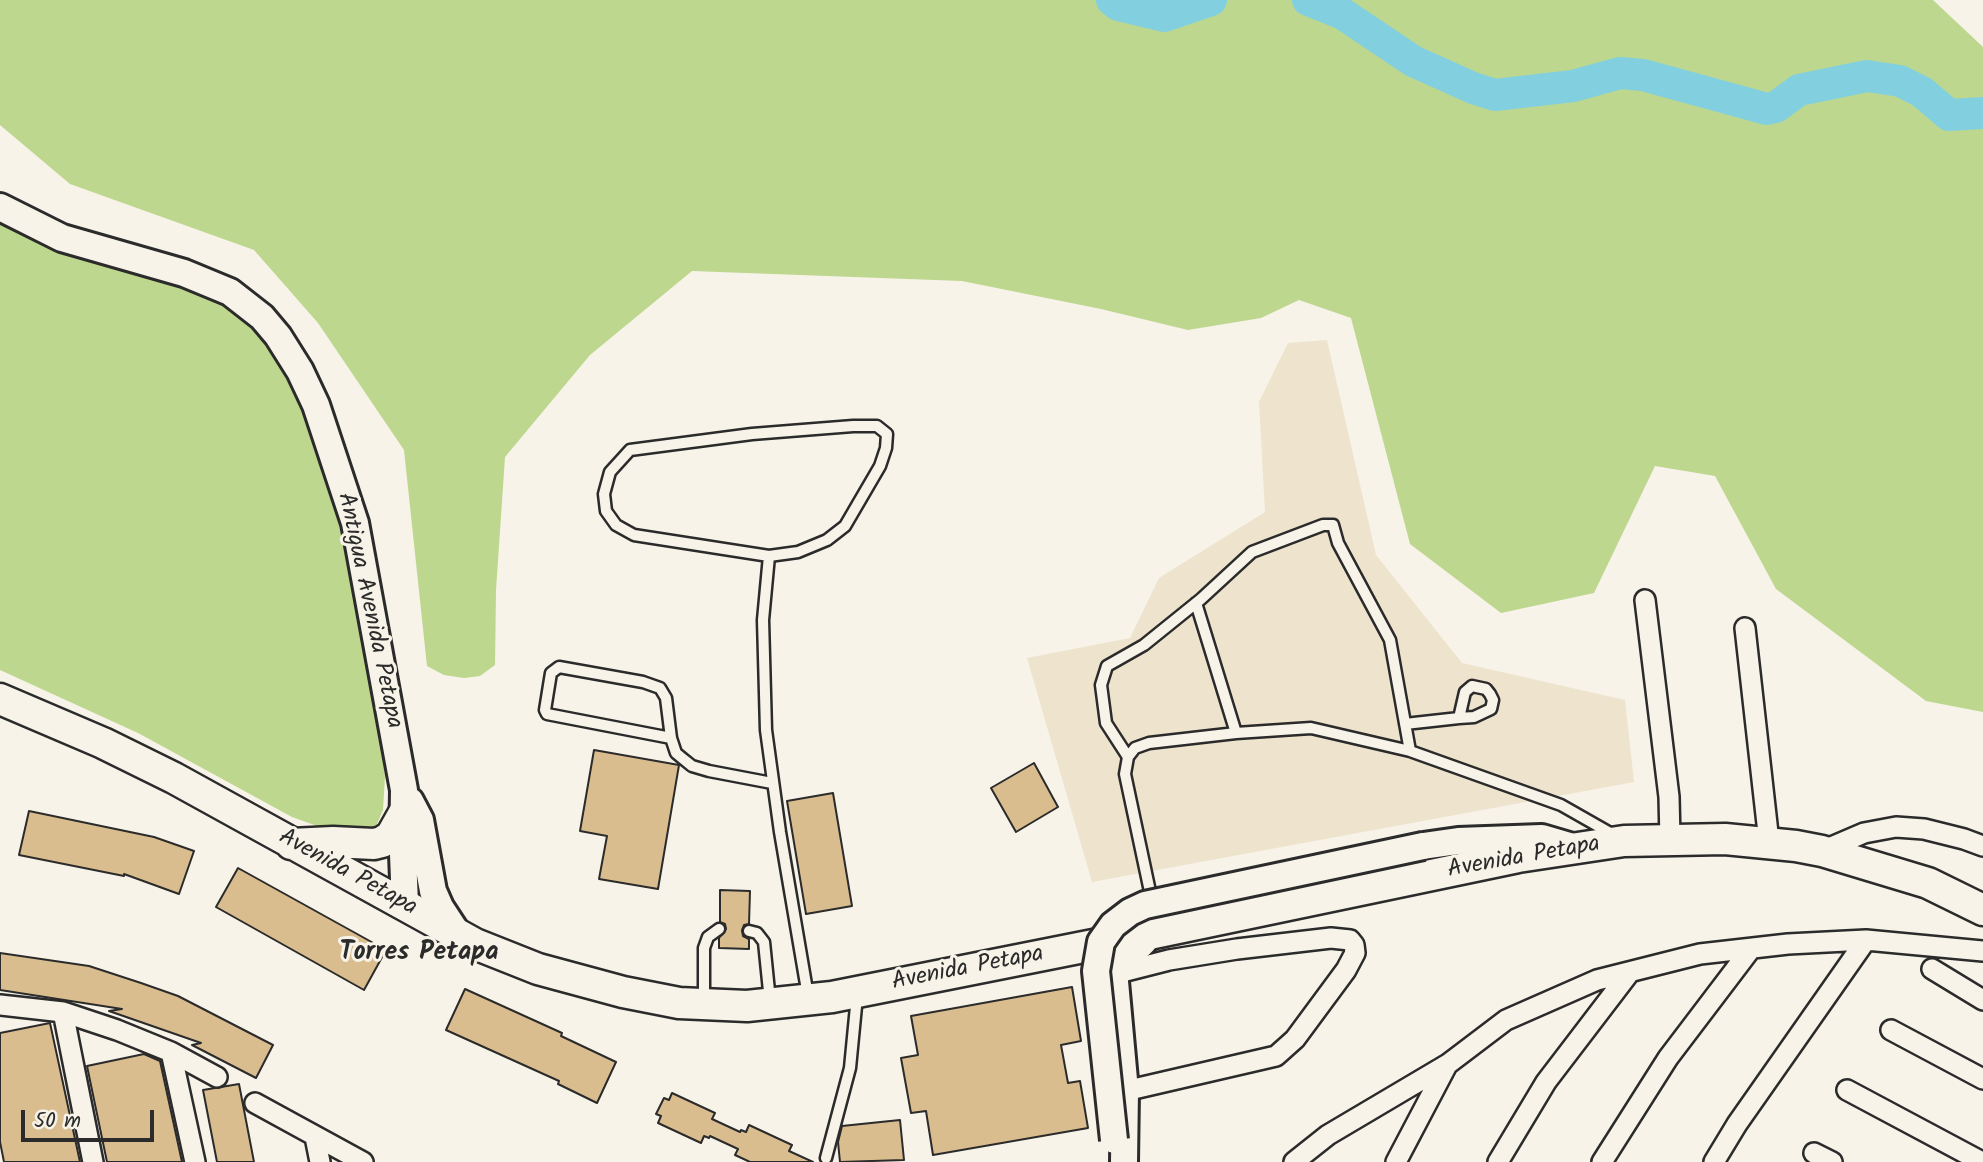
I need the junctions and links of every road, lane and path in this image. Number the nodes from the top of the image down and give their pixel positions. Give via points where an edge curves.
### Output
1 (0, 207) edge
2 (769, 556) junction
3 (1645, 600) dead end
4 (1196, 603) junction
5 (1745, 628) dead end
6 (0, 699) edge
7 (1459, 718) dead end
8 (1405, 724) junction
9 (1236, 733) junction
10 (671, 738) junction
11 (1410, 751) junction
12 (1128, 757) junction
13 (772, 783) junction
14 (404, 802) junction
15 (1670, 839) junction
16 (1624, 841) junction
17 (1769, 842) junction
18 (291, 844) junction
19 (1983, 846) edge
20 (1576, 848) junction
21 (1822, 851) junction
22 (405, 905) junction
23 (1983, 910) edge
24 (1156, 923) junction
25 (719, 929) dead end
26 (749, 931) dead end
27 (459, 936) junction
28 (1866, 940) junction
29 (1750, 950) junction
30 (1983, 951) edge
31 (1932, 970) dead end
32 (1630, 972) junction
33 (1114, 974) junction
34 (858, 992) junction
35 (808, 1000) junction
36 (1983, 1000) edge
37 (0, 1005) edge
38 (704, 1005) junction
39 (770, 1005) junction
40 (63, 1012) junction
41 (1891, 1030) dead end
42 (171, 1052) junction
43 (1448, 1064) junction
44 (217, 1077) dead end
45 (1983, 1079) edge
46 (1847, 1090) dead end
47 (1125, 1091) junction
48 (255, 1103) dead end
49 (315, 1137) junction
50 (1117, 1155) edge
51 (826, 1158) dead end
52 (93, 1162) edge
53 (195, 1162) edge
54 (320, 1162) edge
55 (363, 1162) edge
56 (1294, 1162) edge
57 (1396, 1162) edge
58 (1498, 1162) edge
59 (1602, 1162) edge
60 (1714, 1162) edge
61 (1982, 1162) edge

1 - 14 main road, Antigua Avenida Petapa via 62,238 184,273 230,292 278,336 316,405 355,523
2 - 2 lane via 798,552 827,540 845,526 881,464 887,442 883,429 853,426 752,434 630,450 610,472 604,494 606,510 624,531
2 - 13 lane via 763,647
3 - 15 street
4 - 8 lane via 1252,552 1308,529 1333,526 1390,640
4 - 9 lane
4 - 12 lane via 1144,645 1107,666 1101,685 1106,723
5 - 17 street
6 - 18 main road, Avenida Petapa via 174,778
7 - 8 lane
8 - 11 lane
9 - 11 lane via 1311,727
9 - 12 lane via 1149,743 1135,748
10 - 10 lane via 666,698 660,688 559,667 551,673 547,714
10 - 13 lane via 676,753 692,766
11 - 16 lane via 1561,805
12 - 24 lane via 1125,774
13 - 35 lane
14 - 18 main road via 391,836 374,844
14 - 22 main road, Antigua Avenida Petapa
14 - 27 main road, Antigua Avenida Petapa via 420,821 433,891
15 - 16 main road, Avenida Petapa
15 - 17 main road, Avenida Petapa
16 - 20 main road, Avenida Petapa
17 - 21 main road, Avenida Petapa
18 - 22 main road, Avenida Petapa
19 - 21 street via 1924,829 1896,827 1864,833
20 - 24 main road, Avenida Petapa
20 - 50 main road, bridge via 1542,838 1423,846 1145,905 1130,912 1101,942 1096,971
21 - 23 main road, Avenida Petapa via 1928,883
22 - 27 main road, Avenida Petapa
24 - 33 main road via 1139,946 1115,953
24 - 34 main road, Avenida Petapa
25 - 38 lane via 708,937 704,948
26 - 39 lane via 764,942
27 - 38 main road, Avenida Petapa via 538,969 623,992
28 - 29 street
28 - 30 street
28 - 60 street
29 - 32 street via 1700,954
29 - 59 street via 1668,1058
31 - 36 street
32 - 43 street via 1597,981 1506,1020
32 - 58 street via 1546,1082
33 - 47 main road
33 - 47 street via 1170,960 1331,938 1350,940 1355,953 1295,1039 1276,1056
34 - 35 main road, Avenida Petapa
34 - 51 lane via 850,1068
35 - 39 main road, Avenida Petapa
37 - 40 street
38 - 39 main road, Avenida Petapa
40 - 42 street
40 - 52 street
41 - 45 street
42 - 44 street
42 - 53 street
43 - 56 street via 1328,1135
43 - 57 street
46 - 61 street
47 - 50 main road
48 - 49 street
49 - 54 street
49 - 55 street

